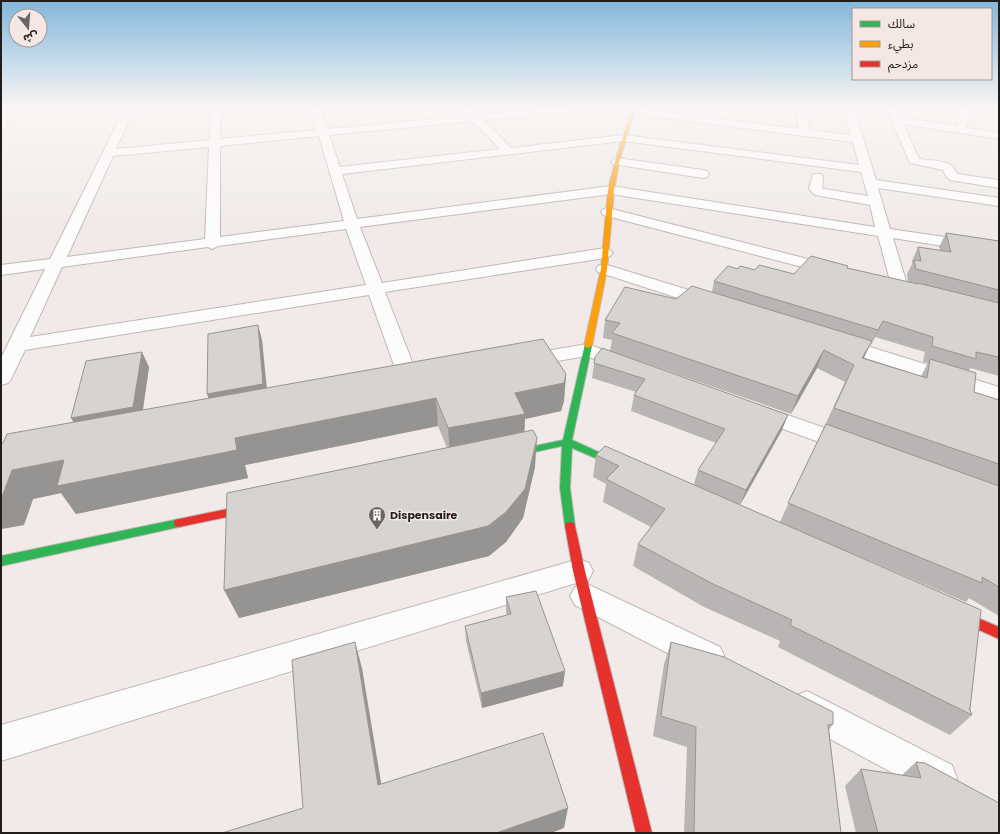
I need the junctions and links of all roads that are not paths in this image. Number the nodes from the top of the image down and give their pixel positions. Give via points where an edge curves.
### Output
1 (111, 147) edge
2 (173, 147) edge
3 (215, 147) edge
4 (328, 147) edge
5 (504, 147) edge
6 (551, 147) edge
7 (621, 147) edge
8 (693, 147) edge
9 (860, 147) edge
10 (908, 147) edge
11 (509, 152) junction
12 (108, 153) junction
13 (617, 162) junction
14 (865, 169) junction
15 (335, 171) junction
16 (703, 174) dead end
17 (817, 177) dead end
18 (870, 183) junction
19 (999, 184) edge
20 (611, 190) junction
21 (876, 202) junction
22 (999, 202) edge
23 (608, 212) junction
24 (352, 226) junction
25 (885, 233) junction
26 (212, 244) junction
27 (999, 250) edge
28 (604, 261) junction
29 (56, 264) junction
30 (1, 270) edge
31 (846, 274) edge
32 (885, 284) edge
33 (900, 288) junction
34 (377, 289) junction
35 (915, 292) edge
36 (726, 307) edge
37 (824, 339) edge
38 (17, 345) junction
39 (587, 350) junction
40 (502, 365) edge
41 (647, 371) edge
42 (1, 379) edge
43 (410, 382) edge
44 (999, 394) edge
45 (737, 404) edge
46 (567, 442) junction
47 (864, 450) edge
48 (497, 457) edge
49 (632, 471) edge
50 (264, 505) edge
51 (1, 561) edge
52 (582, 583) junction
53 (941, 607) edge
54 (999, 633) edge
55 (731, 670) edge
56 (780, 694) edge
57 (1, 743) edge
58 (965, 792) edge
59 (644, 833) edge

1 - 12 street
2 - 12 street
3 - 26 street
4 - 15 street
5 - 11 street
6 - 11 street
7 - 13 street
8 - 14 street
9 - 14 street
10 - 19 street via 916,162 947,167 954,177
11 - 15 street
12 - 29 street
13 - 16 street
13 - 20 street
14 - 18 street
15 - 24 street
17 - 21 street via 815,189 820,192
18 - 21 street
18 - 22 street
20 - 23 street
20 - 24 street
20 - 25 street
21 - 25 street
23 - 28 street
23 - 31 street
24 - 26 street
24 - 34 street
25 - 27 street
25 - 33 street
26 - 29 street
28 - 34 street
28 - 36 street
28 - 39 street
29 - 30 street
29 - 38 street
32 - 33 street
33 - 35 street
34 - 38 street
34 - 43 street
37 - 44 street
38 - 42 street
39 - 40 street
39 - 41 street
39 - 46 street
45 - 47 street
46 - 48 street
46 - 49 street
46 - 52 street via 565,488
50 - 51 street
52 - 55 street
52 - 57 street
52 - 59 street
53 - 54 street
56 - 58 street

